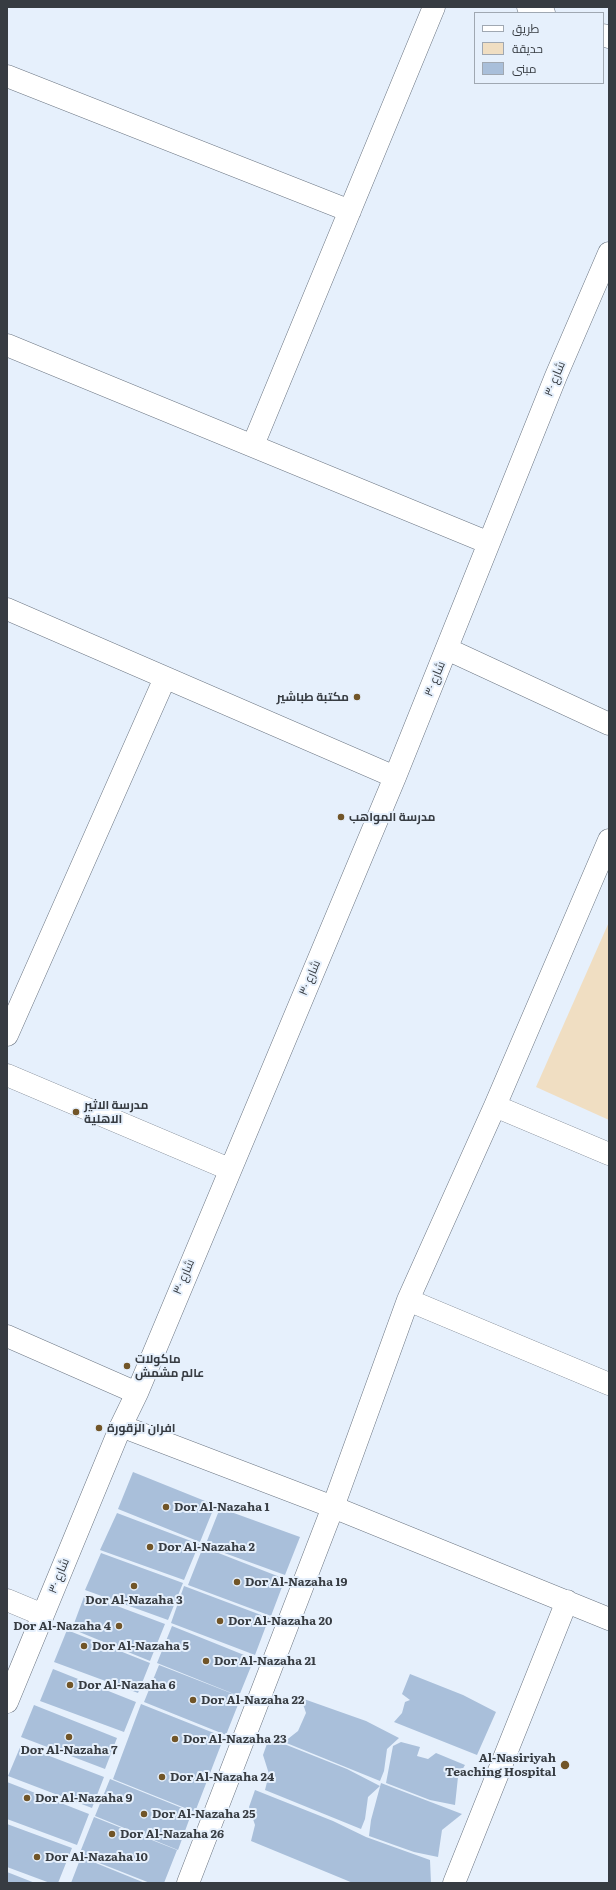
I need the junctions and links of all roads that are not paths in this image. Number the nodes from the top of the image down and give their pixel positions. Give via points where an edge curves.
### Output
1 (434, 7) edge
2 (528, 7) edge
3 (541, 12) edge
4 (7, 76) edge
5 (350, 211) junction
6 (609, 254) edge
7 (7, 345) edge
8 (253, 445) junction
9 (489, 544) junction
10 (7, 609) edge
11 (447, 649) junction
12 (165, 678) junction
13 (609, 724) edge
14 (395, 777) junction
15 (609, 840) edge
16 (7, 1036) edge
17 (7, 1075) edge
18 (495, 1106) junction
19 (609, 1154) edge
20 (229, 1169) junction
21 (408, 1300) junction
22 (7, 1336) edge
23 (609, 1384) edge
24 (136, 1393) junction
25 (121, 1426) junction
26 (333, 1507) junction
27 (7, 1600) edge
28 (567, 1601) junction
29 (43, 1615) junction
30 (609, 1619) edge
31 (7, 1702) edge
32 (188, 1883) edge
33 (454, 1883) edge

1 - 5 street
2 - 3 street
4 - 5 street
5 - 8 street
6 - 9 street, شارع ٣٠ via 556,376
7 - 8 street
8 - 9 street
9 - 11 street, شارع ٣٠
10 - 12 street
11 - 13 street
11 - 14 street, شارع ٣٠
12 - 14 street
12 - 16 street
14 - 20 street, شارع ٣٠
15 - 18 street
17 - 20 street
18 - 19 street
18 - 21 street
20 - 24 street, شارع ٣٠
21 - 23 street
21 - 26 street
22 - 24 street
24 - 25 street, شارع ٣٠
25 - 26 street
25 - 29 street, شارع ٣٠
26 - 28 street
26 - 32 street
27 - 29 street
28 - 30 street
28 - 33 street
29 - 31 street, شارع ٣٠

